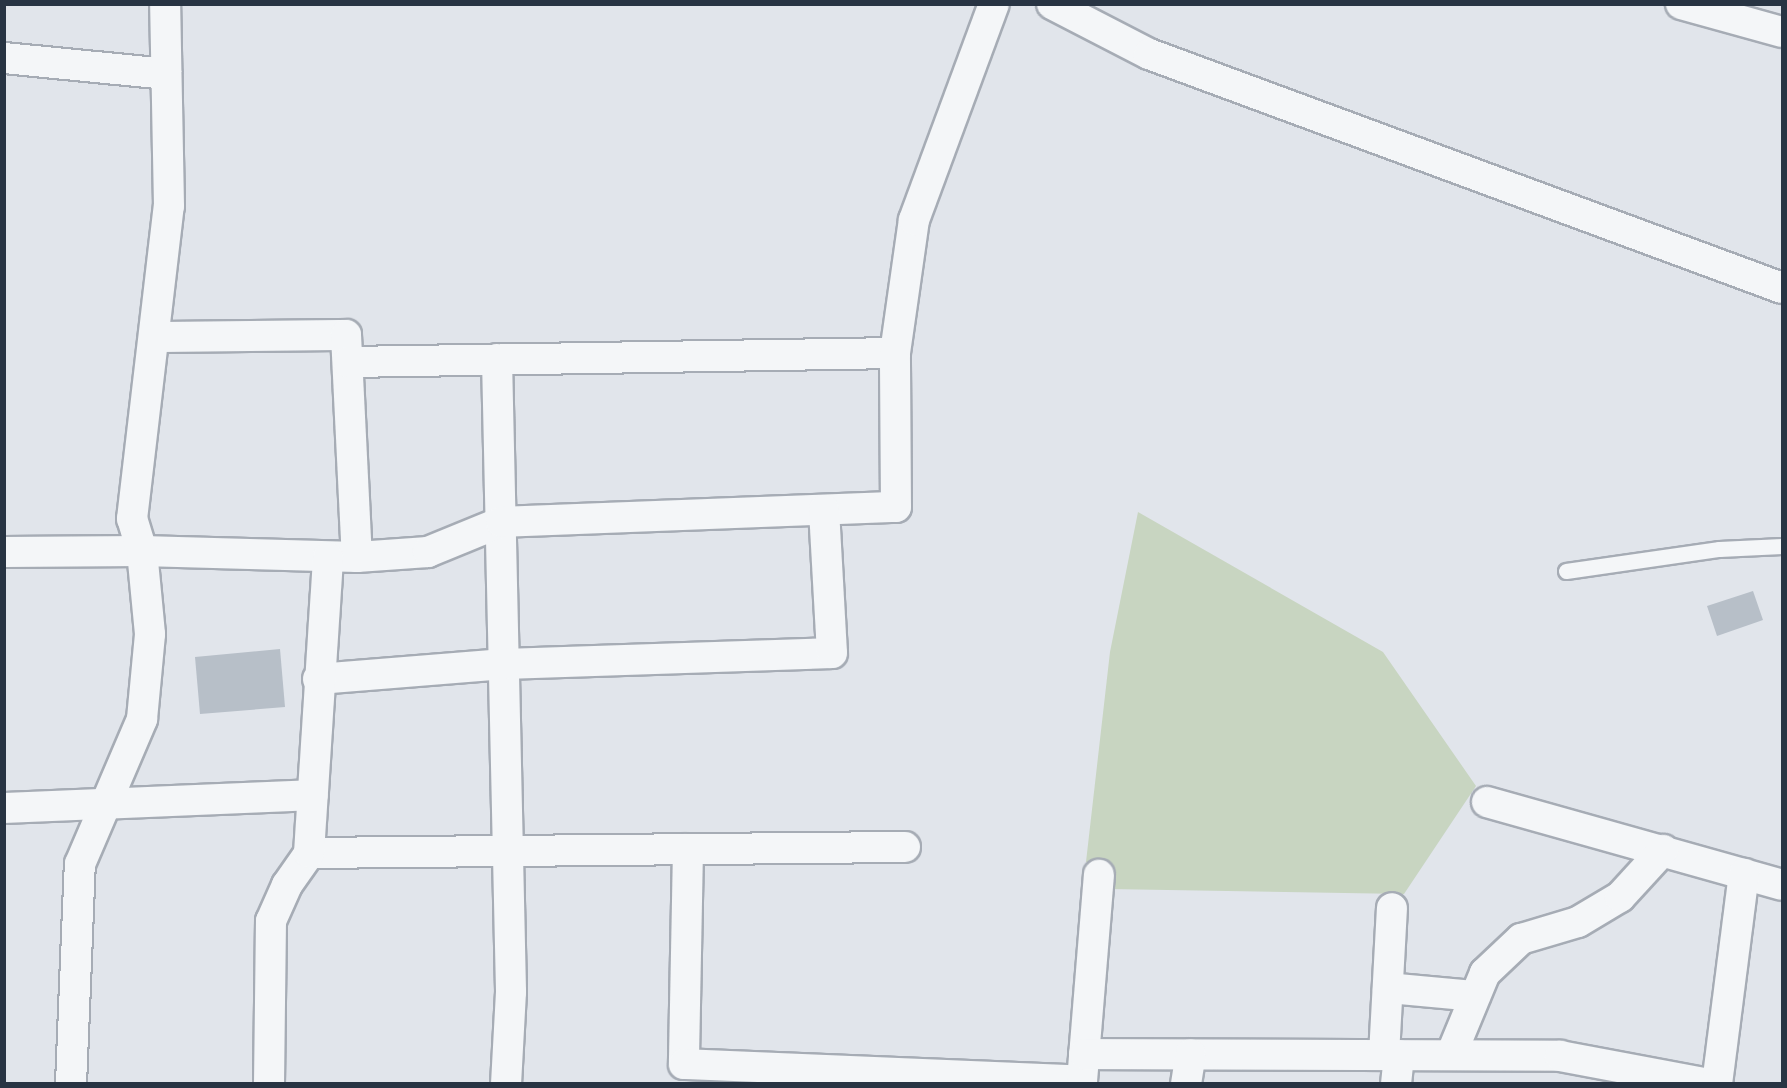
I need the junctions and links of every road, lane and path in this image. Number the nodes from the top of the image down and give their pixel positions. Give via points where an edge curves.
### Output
1 (165, 4) edge
2 (994, 4) edge
3 (1052, 4) edge
4 (1681, 4) edge
5 (1782, 32) edge
6 (4, 58) edge
7 (166, 74) junction
8 (1782, 288) edge
9 (155, 338) junction
10 (896, 352) junction
11 (497, 359) junction
12 (348, 362) junction
13 (824, 510) junction
14 (501, 522) junction
15 (1782, 546) edge
16 (142, 551) junction
17 (4, 552) edge
18 (357, 557) junction
19 (328, 558) junction
20 (1566, 571) dead end
21 (504, 664) junction
22 (318, 679) junction
23 (312, 795) junction
24 (1487, 802) dead end
25 (108, 806) junction
26 (4, 808) edge
27 (905, 847) dead end
28 (688, 849) junction
29 (1663, 850) junction
30 (508, 851) junction
31 (309, 853) junction
32 (1744, 874) junction
33 (1099, 875) dead end
34 (1782, 885) edge
35 (1392, 908) dead end
36 (1388, 988) junction
37 (1475, 996) junction
38 (1084, 1054) junction
39 (1191, 1054) junction
40 (1451, 1055) junction
41 (1393, 1064) edge
42 (1038, 1081) edge
43 (71, 1083) edge
44 (269, 1083) edge
45 (506, 1083) edge
46 (1186, 1083) edge
47 (1710, 1083) edge
48 (1718, 1083) edge

1 - 7 street
2 - 10 street via 914,220
3 - 8 street via 1149,54
4 - 5 street
6 - 7 street
7 - 9 street via 169,206
9 - 12 street via 346,335
9 - 16 street via 132,519
10 - 11 street
10 - 13 street via 896,507
11 - 12 street
11 - 14 street
12 - 18 street
13 - 14 street
13 - 21 street via 832,653
14 - 18 street via 428,552
14 - 21 street
15 - 20 lane via 1719,549
16 - 17 street
16 - 19 street
16 - 25 street via 150,634 142,720
18 - 19 street
19 - 22 street
21 - 22 street
21 - 30 street
22 - 23 street
23 - 25 street
23 - 31 street
24 - 29 street
25 - 26 street
25 - 43 street via 80,864
27 - 28 street
28 - 30 street
28 - 42 street via 684,1064
29 - 32 street
29 - 37 street via 1620,897 1578,922 1521,939 1485,973
30 - 31 street
30 - 45 street via 511,992
31 - 44 street via 287,885 271,921
32 - 34 street
32 - 48 street
33 - 38 street
35 - 36 street
36 - 37 street
36 - 41 street
37 - 40 street
38 - 39 street
38 - 42 street via 1082,1081
39 - 41 street
39 - 46 street
40 - 41 street
40 - 47 street via 1560,1056

